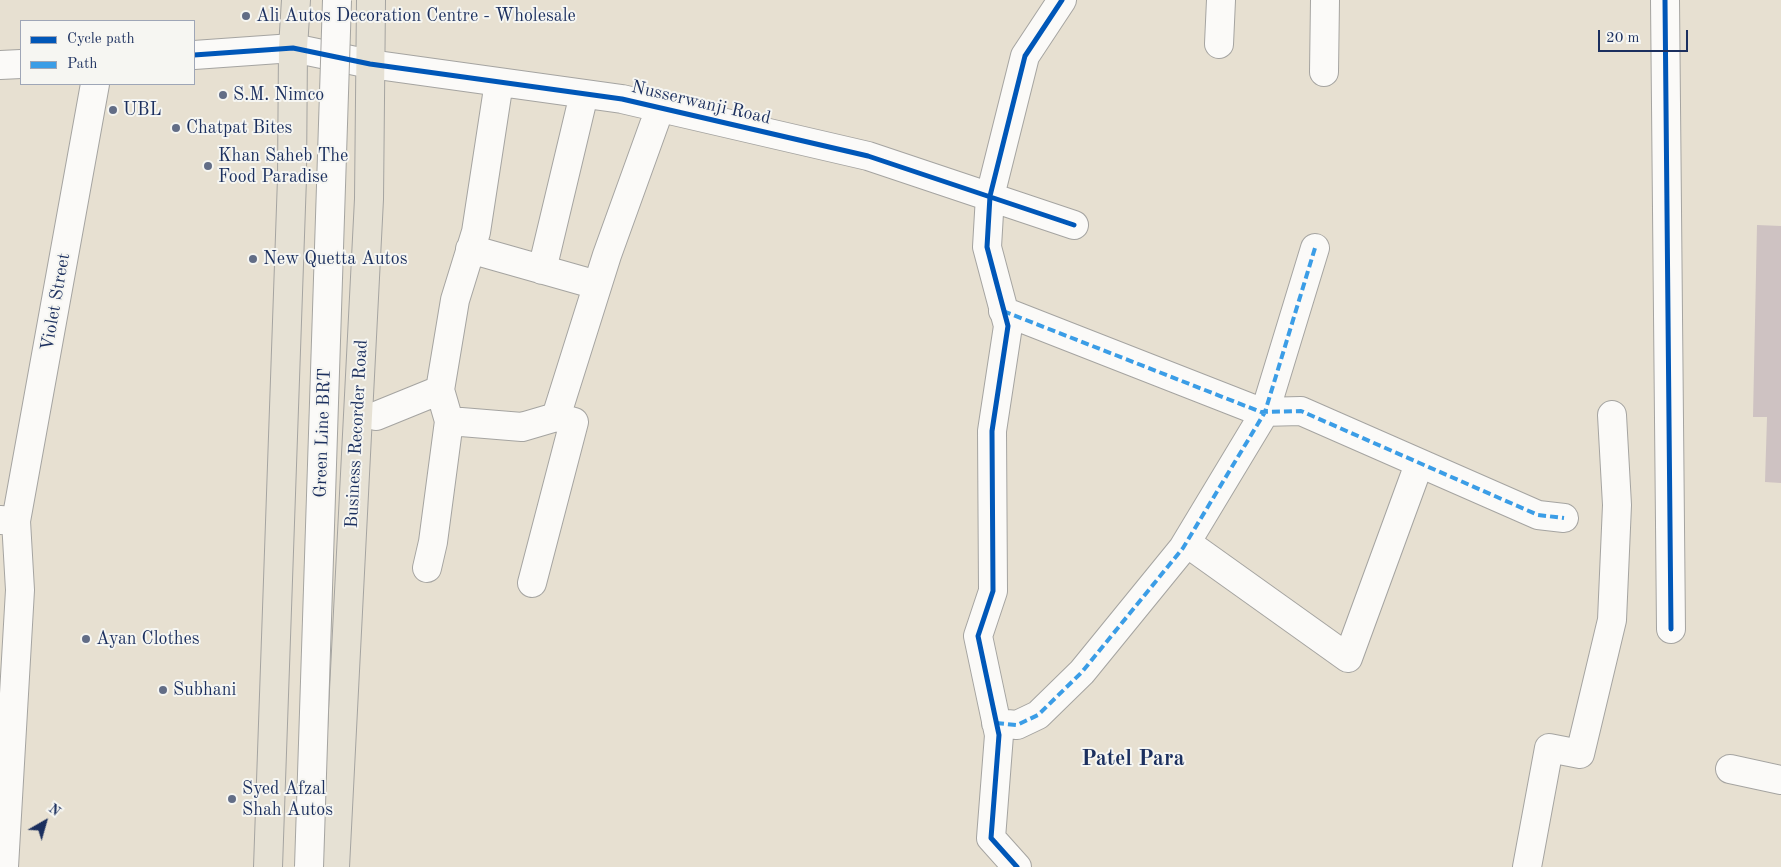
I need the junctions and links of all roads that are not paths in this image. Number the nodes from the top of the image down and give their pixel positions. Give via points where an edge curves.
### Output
1 (296, 0) edge
2 (337, 0) edge
3 (371, 0) edge
4 (1062, 0) edge
5 (1220, 0) edge
6 (1325, 0) edge
7 (1666, 0) edge
8 (1219, 44) dead end
9 (293, 48) junction
10 (195, 56) edge
11 (20, 64) edge
12 (370, 64) junction
13 (0, 65) edge
14 (1324, 72) dead end
15 (499, 82) junction
16 (95, 85) edge
17 (584, 94) junction
18 (660, 108) junction
19 (990, 196) junction
20 (1074, 225) dead end
21 (1315, 248) dead end
22 (470, 249) junction
23 (542, 270) junction
24 (598, 285) junction
25 (1004, 311) junction
26 (440, 390) junction
27 (1265, 412) junction
28 (1612, 415) dead end
29 (376, 416) dead end
30 (556, 417) junction
31 (449, 421) junction
32 (1419, 464) junction
33 (1564, 518) dead end
34 (8, 521) edge
35 (1187, 543) junction
36 (427, 568) dead end
37 (532, 583) dead end
38 (1671, 629) dead end
39 (996, 723) junction
40 (1730, 769) dead end
41 (1781, 780) edge
42 (4, 867) edge
43 (268, 867) edge
44 (309, 867) edge
45 (335, 867) edge
46 (1017, 867) edge
47 (1527, 867) edge

1 - 9 main road
2 - 44 street, Green Line BRT, bridge
3 - 12 main road, Business Recorder Road
4 - 19 street via 1025,56
5 - 8 street
6 - 14 street
7 - 38 street
9 - 10 street, Nusserwanji Road
9 - 12 street, Nusserwanji Road
9 - 43 main road via 292,178
11 - 13 street
12 - 15 street, Nusserwanji Road
12 - 45 main road, Business Recorder Road via 369,199
15 - 17 street, Nusserwanji Road
15 - 22 street via 476,232
16 - 34 street, Violet Street
17 - 18 street, Nusserwanji Road
17 - 23 street
18 - 19 street, Nusserwanji Road via 868,156
18 - 24 street
19 - 20 street, Nusserwanji Road
19 - 25 street via 987,247
21 - 27 street
22 - 23 street
22 - 26 street via 455,300
23 - 24 street
24 - 30 street
25 - 27 street
25 - 39 street via 1008,326 992,431 993,591 978,636
26 - 29 street
26 - 31 street
27 - 32 street via 1301,411
27 - 35 street
28 - 47 street via 1617,505 1612,620 1580,754 1549,748
30 - 31 street via 522,427
30 - 37 street via 574,422
31 - 36 street
32 - 33 street via 1538,515
32 - 35 street via 1348,658
34 - 42 street, Violet Street via 20,590
35 - 39 street via 1082,672 1038,715 1017,725
39 - 46 street via 999,735 991,838
40 - 41 street

